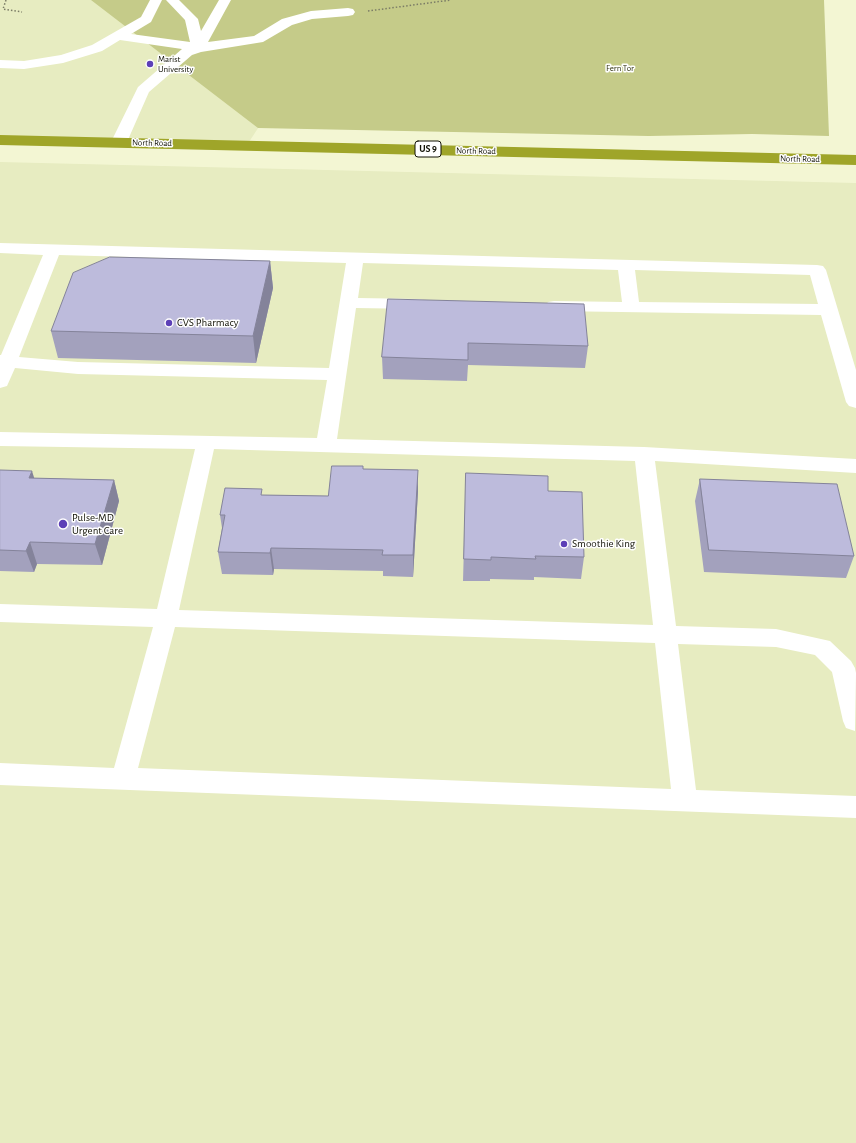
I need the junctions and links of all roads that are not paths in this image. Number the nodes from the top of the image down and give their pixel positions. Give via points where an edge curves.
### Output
1 (156, 0) edge
2 (172, 0) edge
3 (225, 0) edge
4 (348, 12) road end
5 (118, 36) junction
6 (198, 48) junction
7 (0, 64) edge
8 (0, 140) edge
9 (119, 142) junction
10 (856, 160) edge
11 (0, 248) edge
12 (53, 250) junction
13 (355, 258) junction
14 (626, 265) junction
15 (348, 303) junction
16 (435, 304) edge
17 (537, 306) edge
18 (631, 307) junction
19 (829, 310) junction
20 (4, 361) edge
21 (337, 374) junction
22 (0, 382) edge
23 (856, 402) edge
24 (0, 439) edge
25 (206, 442) junction
26 (326, 445) junction
27 (644, 454) junction
28 (856, 466) edge
29 (0, 613) edge
30 (166, 619) junction
31 (666, 635) junction
32 (855, 721) edge
33 (0, 774) edge
34 (123, 779) junction
35 (685, 801) junction
36 (856, 807) edge

1 - 5 lane via 146,19
2 - 6 lane via 192,18
3 - 6 lane
4 - 6 lane via 311,15 287,22 258,39
5 - 6 lane
5 - 7 lane via 97,48 63,59 24,65
6 - 9 lane via 187,52 143,90
8 - 9 highway, North Road / US 9
9 - 10 highway, North Road / US 9
11 - 12 lane
12 - 13 lane
12 - 20 lane
13 - 14 lane
13 - 15 lane
14 - 18 lane
14 - 19 lane via 817,270
15 - 16 lane
15 - 21 lane
17 - 18 lane
18 - 19 lane
19 - 23 lane
20 - 21 lane via 78,368
20 - 22 lane
21 - 26 lane
24 - 25 lane
25 - 26 lane
25 - 30 lane
26 - 27 lane
27 - 28 lane
27 - 31 lane
29 - 30 lane
30 - 31 lane
30 - 34 lane
31 - 32 lane via 776,638 822,647 843,668
31 - 35 lane
33 - 34 lane
34 - 35 lane
35 - 36 lane

